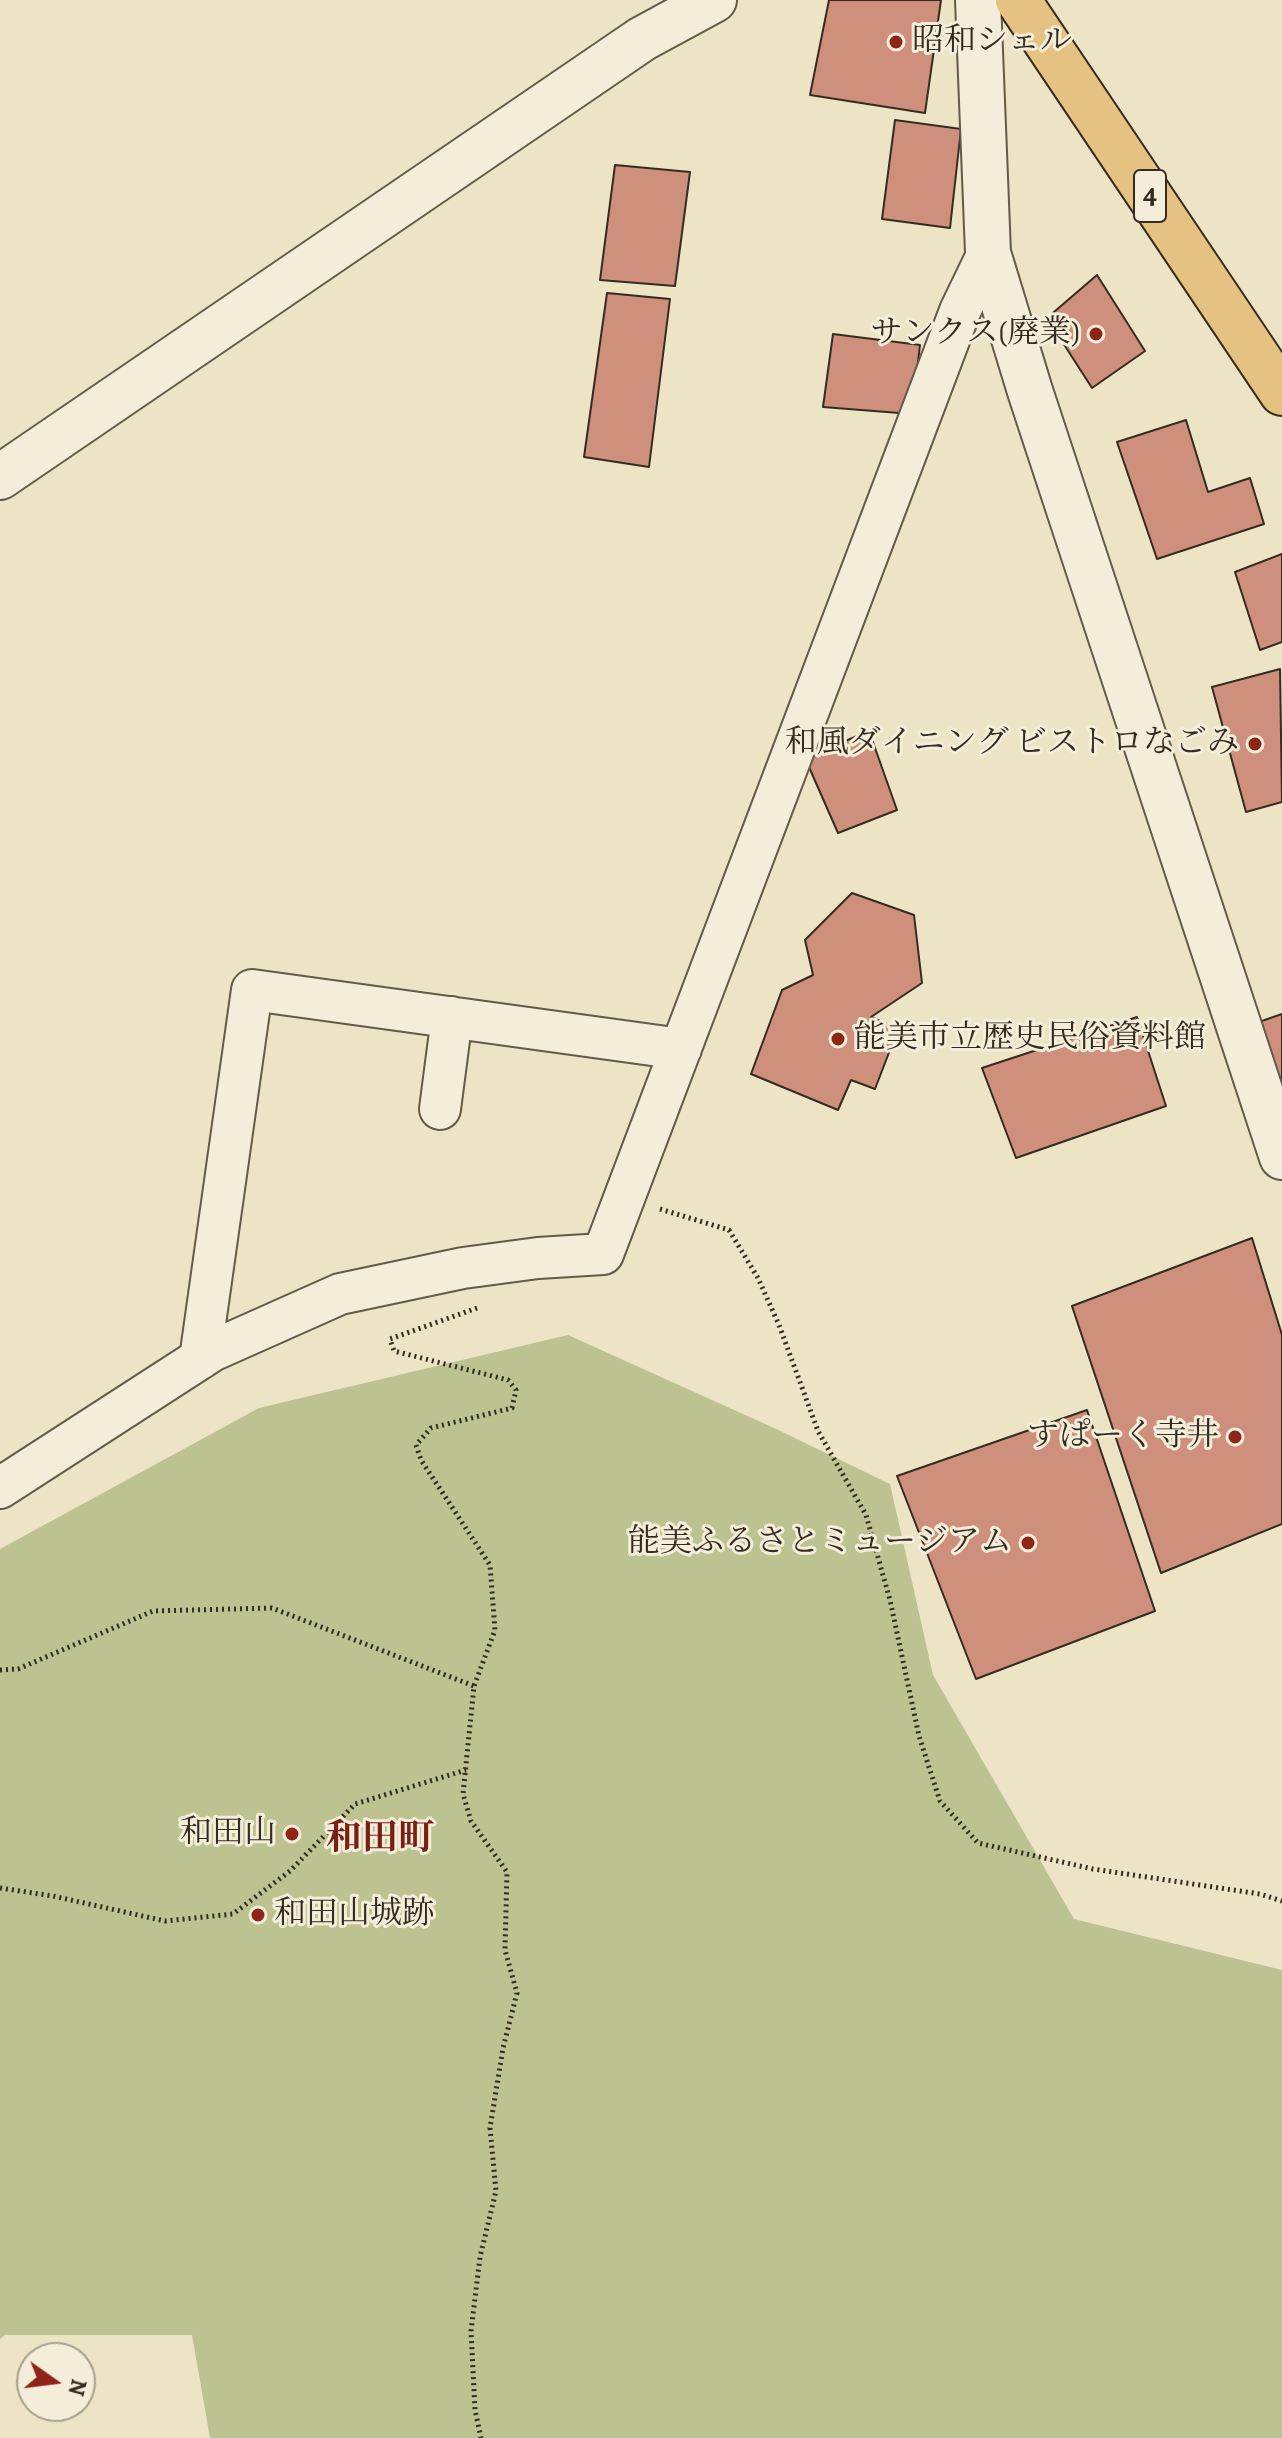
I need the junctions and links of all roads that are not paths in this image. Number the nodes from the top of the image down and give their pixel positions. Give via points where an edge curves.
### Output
1 (714, 0) edge
2 (978, 0) edge
3 (1018, 0) edge
4 (988, 253) junction
5 (1282, 393) edge
6 (0, 477) edge
7 (452, 1017) junction
8 (681, 1049) junction
9 (440, 1109) dead end
10 (1282, 1157) edge
11 (200, 1359) junction
12 (0, 1488) edge

1 - 6 street via 642,39
2 - 4 street
3 - 5 main road, 4
4 - 8 street via 954,325
4 - 10 street
7 - 8 street
7 - 9 street
7 - 11 street via 252,990
8 - 11 street via 603,1254 463,1268 340,1294
11 - 12 street

